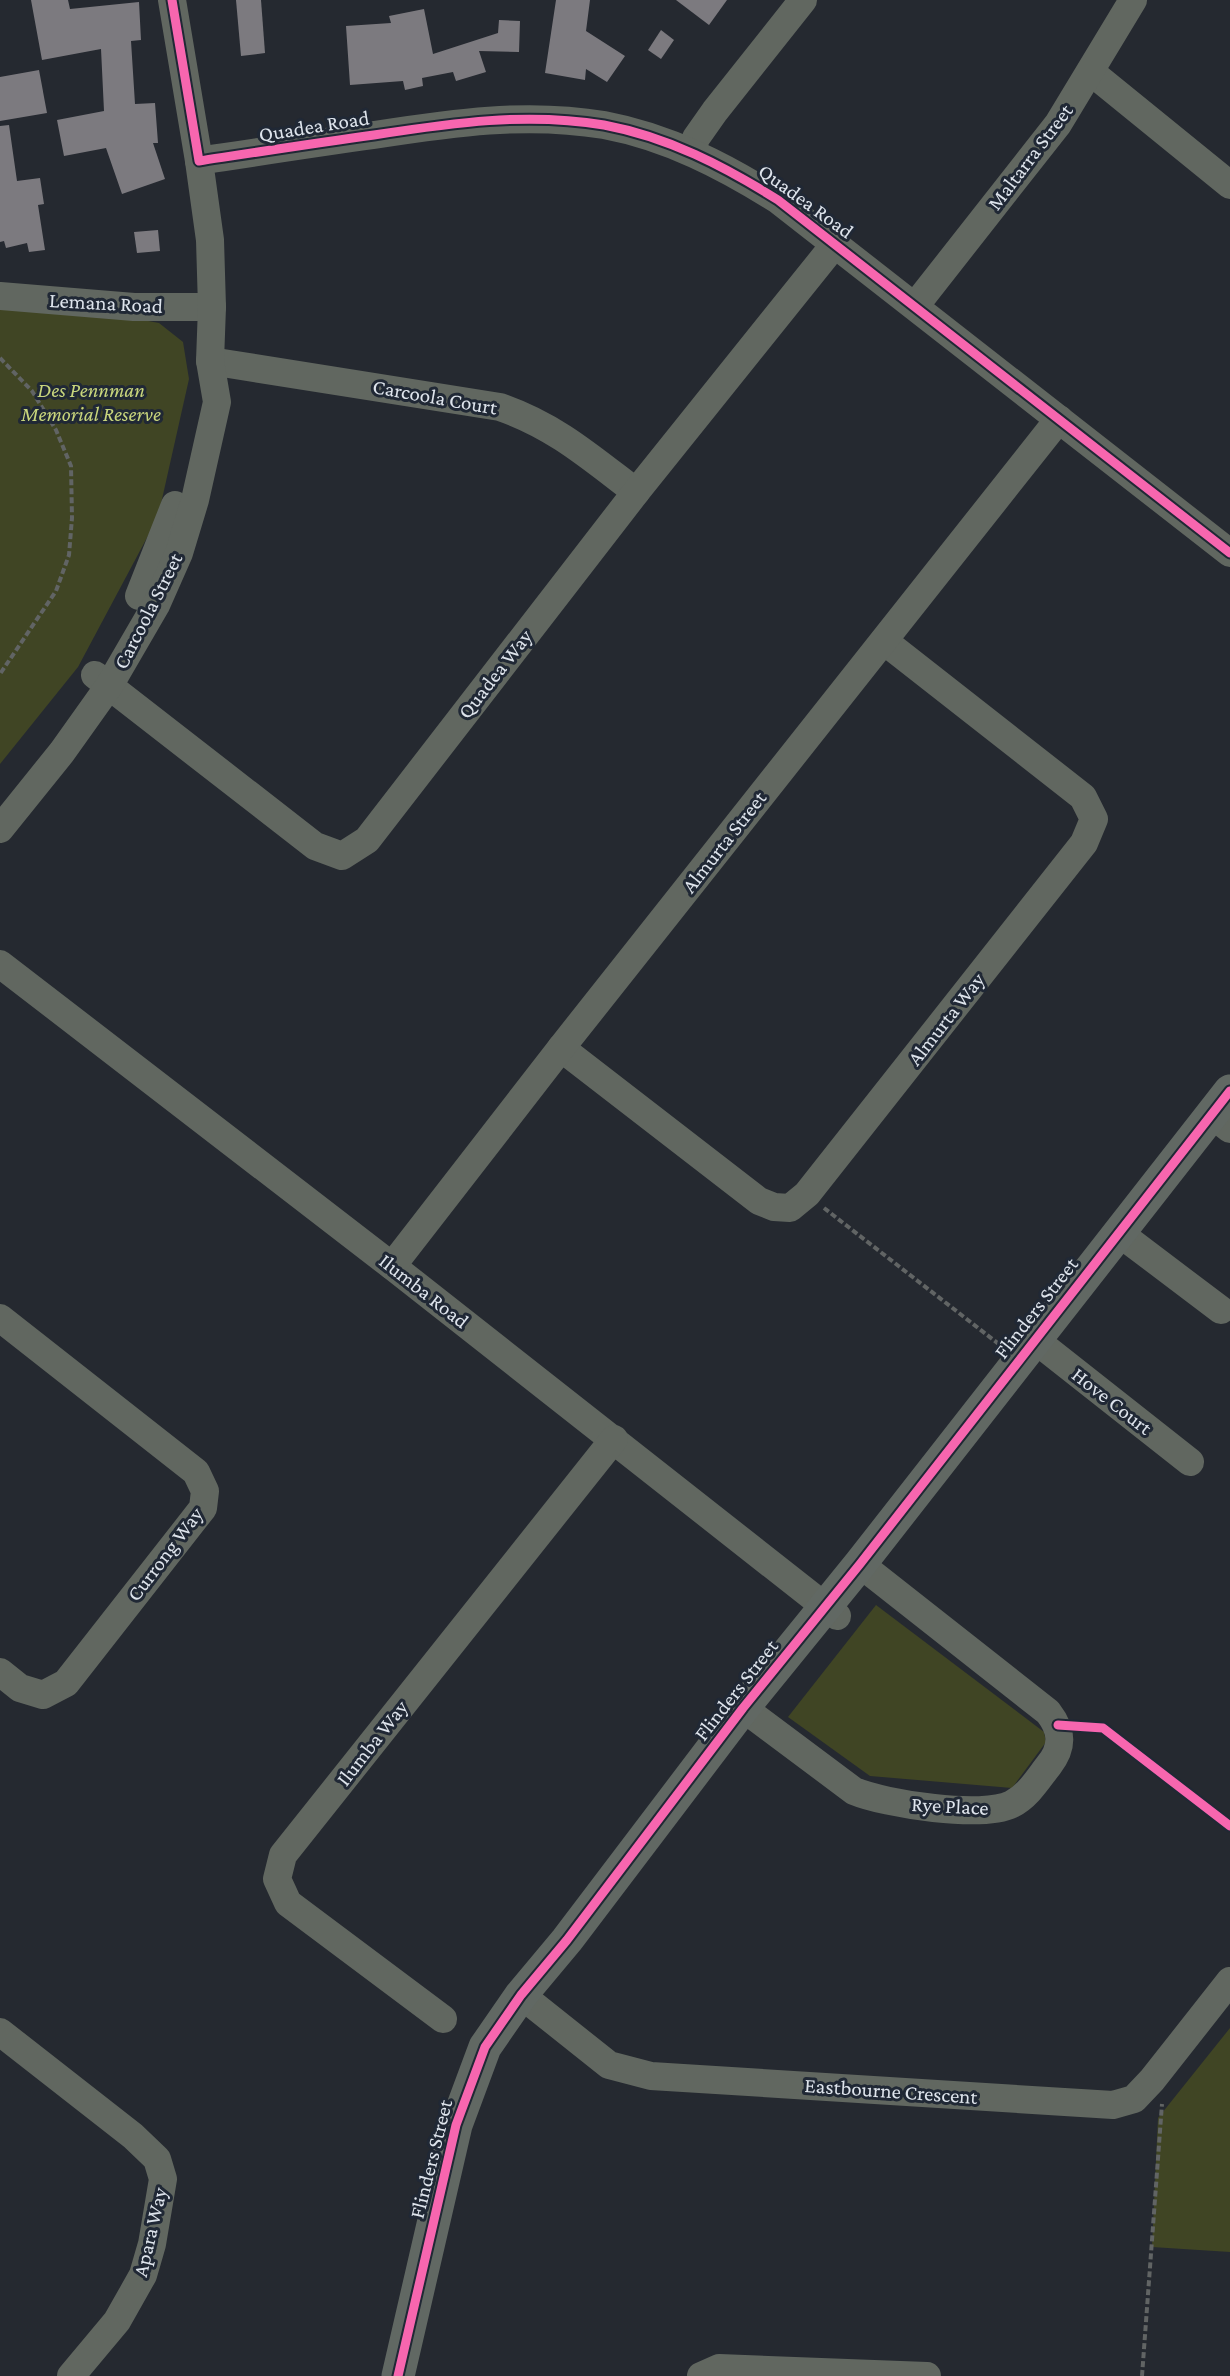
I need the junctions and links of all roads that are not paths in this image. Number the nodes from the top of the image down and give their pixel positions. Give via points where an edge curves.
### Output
1 (172, 0) edge
2 (803, 0) edge
3 (1133, 0) edge
4 (1091, 72) junction
5 (692, 152) junction
6 (200, 161) junction
7 (1230, 185) edge
8 (835, 244) junction
9 (0, 296) edge
10 (915, 306) junction
11 (212, 307) junction
12 (210, 361) junction
13 (1059, 419) junction
14 (636, 492) junction
15 (1230, 553) edge
16 (884, 640) junction
17 (102, 680) junction
18 (0, 802) edge
19 (0, 829) edge
20 (3, 962) edge
21 (561, 1048) junction
22 (1225, 1115) edge
23 (1131, 1242) junction
24 (392, 1266) junction
25 (1211, 1308) dead end
26 (0, 1318) edge
27 (1029, 1347) junction
28 (614, 1439) junction
29 (1190, 1462) dead end
30 (866, 1568) junction
31 (831, 1612) junction
32 (0, 1672) edge
33 (749, 1713) junction
34 (1230, 1982) edge
35 (527, 2000) junction
36 (443, 2019) dead end
37 (0, 2032) edge
38 (71, 2376) edge
39 (398, 2376) edge
40 (413, 2376) edge
41 (701, 2376) edge
42 (927, 2376) edge

1 - 6 street, Carcoola Street
2 - 5 street via 715,111 696,138
3 - 4 street, Maltarra Street
4 - 7 street
4 - 10 street, Maltarra Street via 1058,124
5 - 6 street, Quadea Road via 605,125 541,118 475,120
5 - 8 street, Quadea Road via 778,200
6 - 11 street, Carcoola Street via 210,240
8 - 10 street, Quadea Road
8 - 14 street, Quadea Way
9 - 11 street, Lemana Road via 134,307
10 - 13 street, Quadea Road
11 - 12 street, Carcoola Street
12 - 14 street, Carcoola Court via 500,407 556,431
12 - 17 street, Carcoola Street via 217,402 179,553 156,605
13 - 15 street, Quadea Road
13 - 16 street, Almurta Street
14 - 17 street, Quadea Way via 367,840 342,856 315,846
16 - 21 street, Almurta Street
16 - 21 street, Almurta Way via 1083,797 1094,819 1084,843 807,1194 790,1208 759,1201
17 - 18 street, Carcoola Street via 82,698
17 - 19 street, Carcoola Street via 62,752
20 - 24 street, Ilumba Road
21 - 24 street, Almurta Street
22 - 23 main road, Flinders Street
22 - 27 main road, Flinders Street
23 - 25 street via 1175,1283
23 - 27 main road, Flinders Street
24 - 28 street, Ilumba Road
26 - 32 street, Currong Way via 196,1473 205,1491 203,1508 66,1683 43,1695 20,1688
27 - 29 street, Hove Court
27 - 30 main road, Flinders Street
28 - 31 street, Ilumba Road
28 - 36 street, Ilumba Way via 284,1855 277,1879 288,1903
30 - 31 main road, Flinders Street
30 - 33 street, Rye Place via 1048,1712 1058,1725 1061,1740 1054,1758 1026,1794 1011,1804 989,1810 890,1803 854,1791
31 - 33 main road, Flinders Street
33 - 35 main road, Flinders Street via 596,1928
34 - 35 street, Eastbourne Crescent via 1147,2086 1134,2099 1113,2105 651,2076 609,2064
35 - 39 main road, Flinders Street via 485,2047 456,2125
35 - 40 main road, Flinders Street via 493,2069 477,2114
37 - 38 street, Apara Way via 133,2136 157,2159 163,2179 143,2275 117,2321
41 - 42 street via 719,2368

